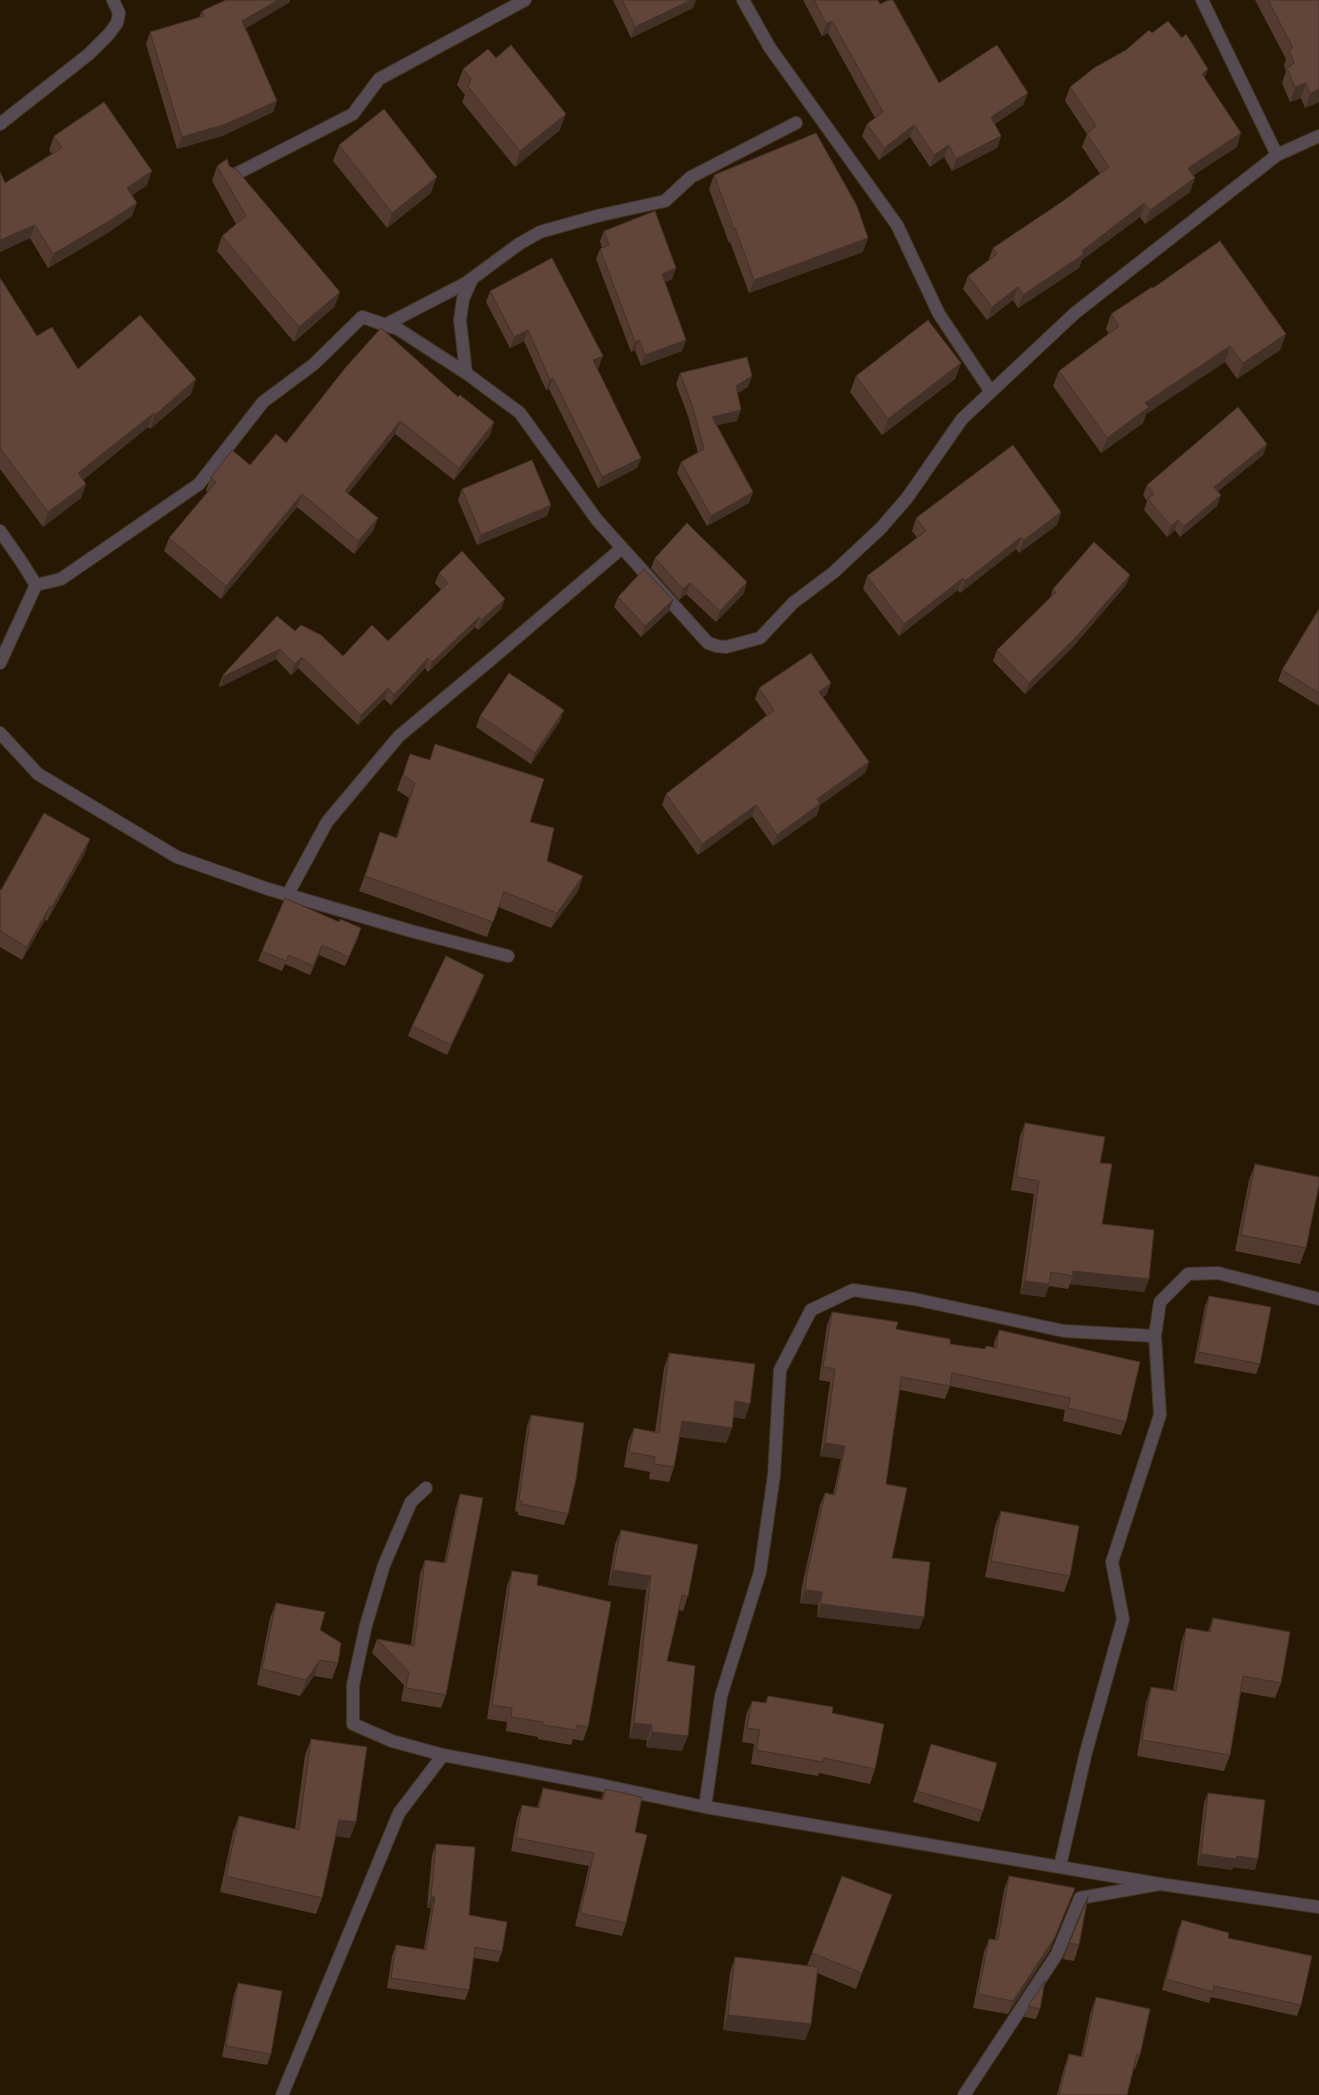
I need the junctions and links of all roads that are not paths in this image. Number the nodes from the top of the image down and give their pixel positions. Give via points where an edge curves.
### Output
1 (113, 0) edge
2 (525, 0) edge
3 (743, 0) edge
4 (1202, 0) edge
5 (796, 123) dead end
6 (0, 124) edge
7 (1319, 136) edge
8 (1277, 155) junction
9 (230, 177) edge
10 (472, 279) junction
11 (385, 325) junction
12 (466, 373) junction
13 (991, 392) junction
14 (0, 532) edge
15 (622, 548) junction
16 (36, 585) junction
17 (0, 663) edge
18 (0, 733) edge
19 (288, 894) junction
20 (508, 956) dead end
21 (1319, 1299) edge
22 (1155, 1336) junction
23 (426, 1488) dead end
24 (443, 1755) junction
25 (705, 1807) junction
26 (1060, 1866) junction
27 (1160, 1884) junction
28 (1319, 1907) edge
29 (282, 2095) edge
30 (964, 2095) edge

1 - 6 street via 119,13 117,23 109,34 89,54
2 - 9 street via 379,79 353,114
3 - 13 street via 770,48 897,225 939,314
4 - 8 street
5 - 10 street via 691,177 665,201 540,232 519,244
7 - 8 street
8 - 13 street via 1075,313
10 - 11 street
10 - 12 street via 463,300 460,320
11 - 12 street via 398,329
11 - 16 street via 362,317 314,364 263,402 199,484 61,579
12 - 15 street via 520,413 597,520
13 - 15 street via 962,419 907,498 881,528 834,572 793,603 760,638 726,647 708,643
14 - 16 street
15 - 19 street via 399,736 327,822
16 - 17 street
18 - 19 street via 38,774 177,857
19 - 20 street via 411,931
21 - 22 street via 1218,1273 1188,1274 1160,1302
22 - 25 street via 1064,1331 914,1299 853,1290 811,1310 780,1370 774,1475 760,1572 721,1696
22 - 26 street via 1160,1415 1112,1562 1123,1619 1086,1752
23 - 24 street via 411,1502 384,1565 366,1625 353,1685 353,1724 392,1741
24 - 25 street
24 - 29 street via 398,1813
25 - 26 street
26 - 27 street
27 - 28 street
27 - 30 street via 1080,1898 1056,1954

